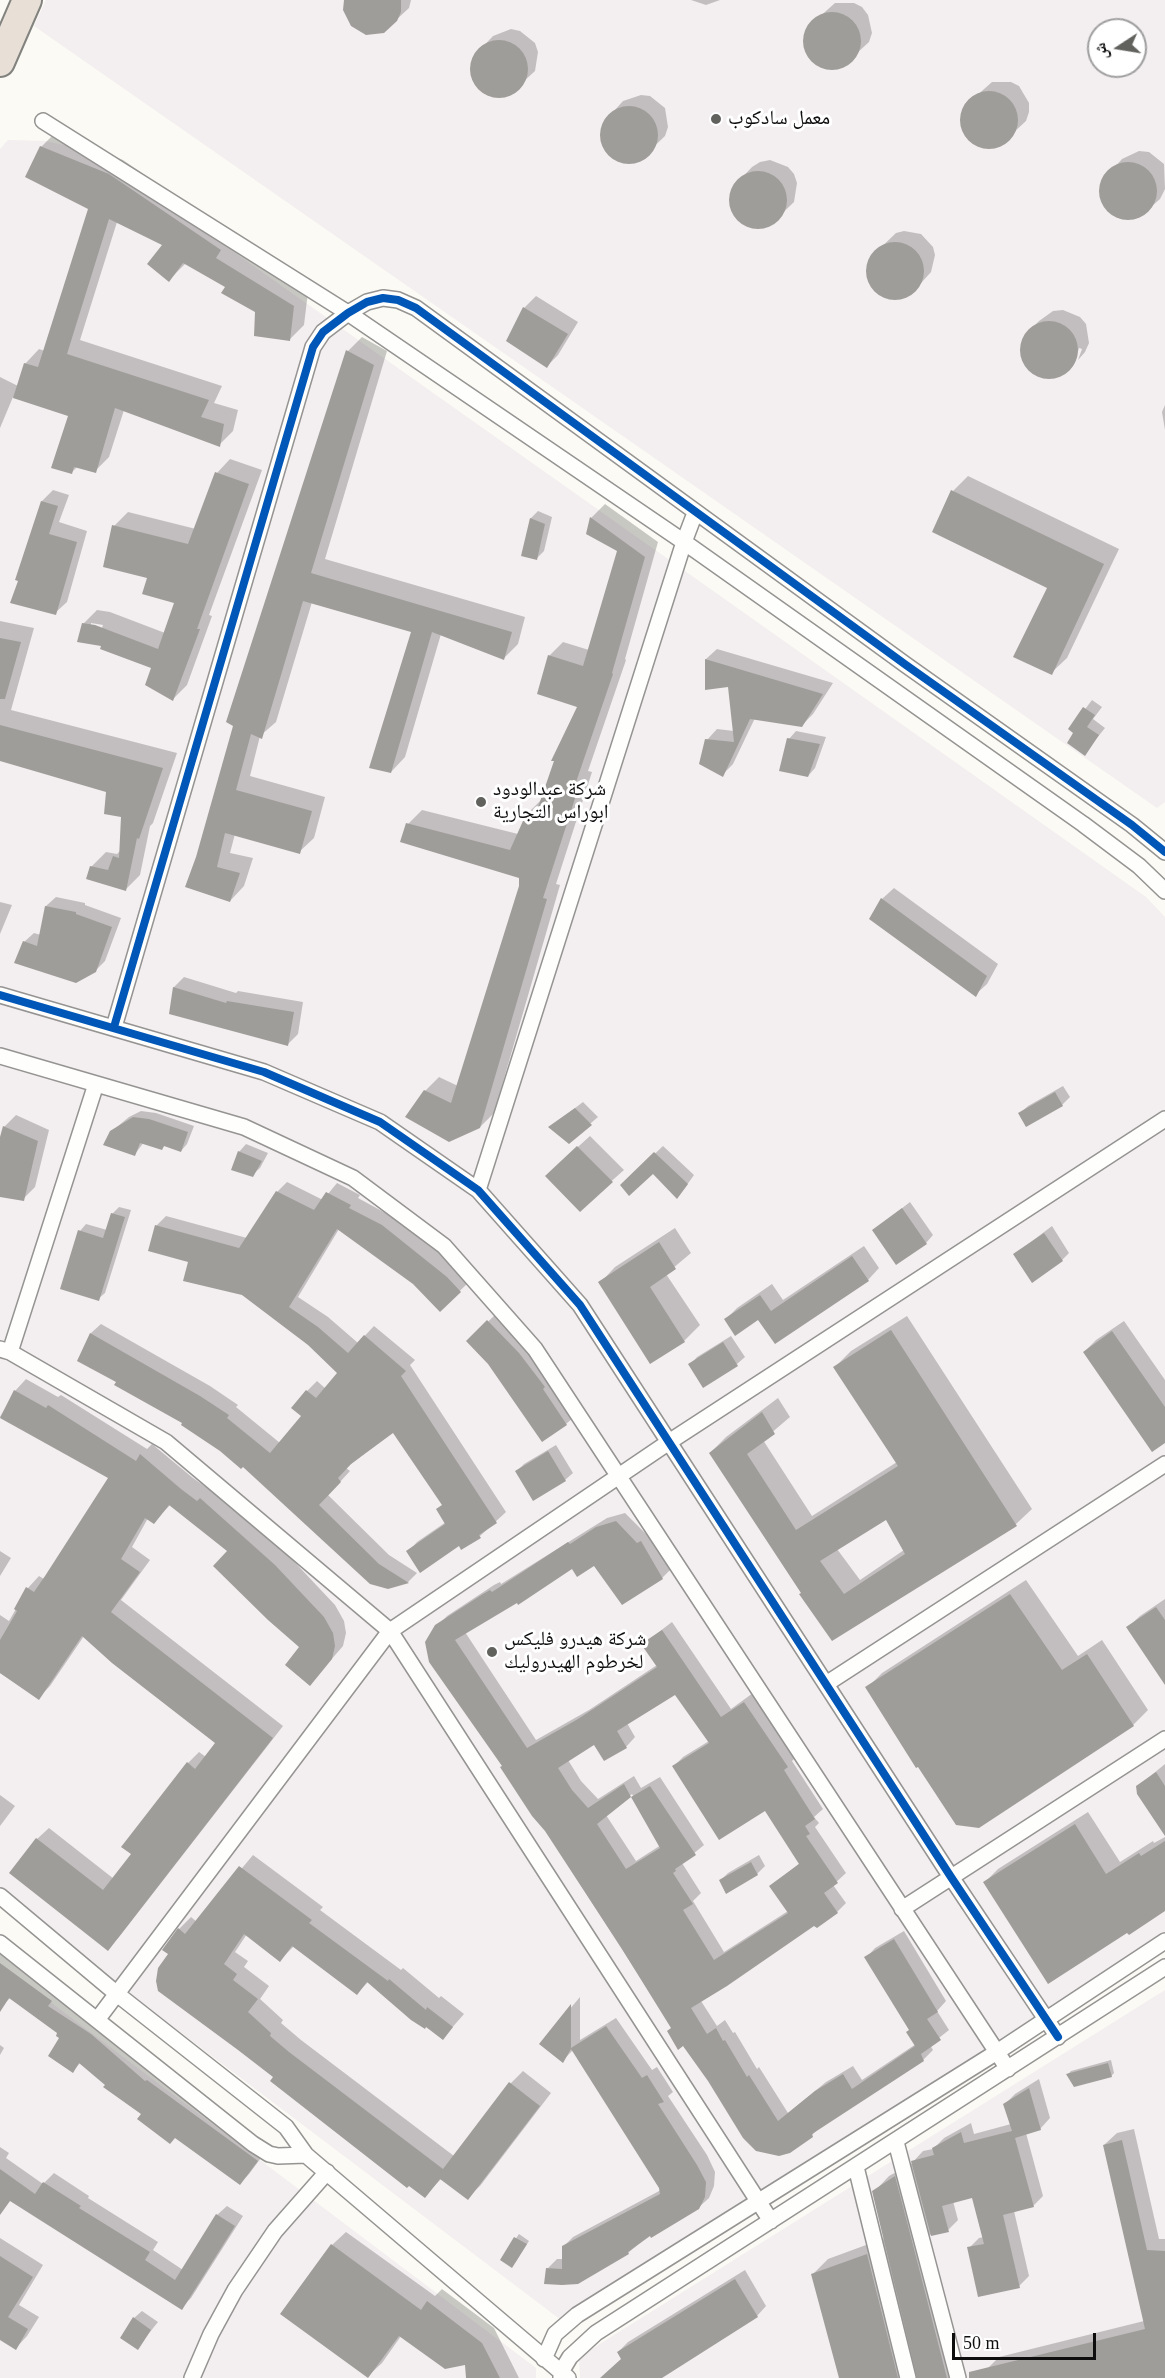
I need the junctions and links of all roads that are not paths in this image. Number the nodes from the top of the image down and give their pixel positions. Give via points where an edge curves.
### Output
1 (27, 0) edge
2 (0, 62) edge
3 (43, 121) dead end
4 (348, 313) junction
5 (696, 513) junction
6 (684, 542) junction
7 (906, 665) junction
8 (890, 687) junction
9 (1164, 849) edge
10 (1139, 866) junction
11 (1165, 891) edge
12 (0, 995) edge
13 (114, 1027) junction
14 (0, 1056) edge
15 (96, 1084) junction
16 (1165, 1119) edge
17 (478, 1190) junction
18 (5, 1350) edge
19 (669, 1442) junction
20 (1165, 1464) edge
21 (618, 1476) junction
22 (390, 1631) junction
23 (826, 1684) junction
24 (1165, 1738) edge
25 (951, 1877) junction
26 (0, 1896) edge
27 (902, 1910) junction
28 (1165, 1941) edge
29 (0, 1943) edge
30 (1165, 1966) edge
31 (117, 1994) junction
32 (1046, 2018) junction
33 (97, 2020) junction
34 (1058, 2037) junction
35 (997, 2052) junction
36 (1008, 2069) junction
37 (896, 2142) junction
38 (306, 2155) junction
39 (856, 2167) junction
40 (327, 2172) junction
41 (758, 2200) junction
42 (771, 2221) junction
43 (544, 2359) junction
44 (563, 2376) edge
45 (192, 2378) edge
46 (908, 2378) edge
47 (958, 2378) edge

1 - 2 highway
3 - 4 street
4 - 5 street via 383,298 416,308
4 - 6 street
4 - 13 street via 323,332 305,368
5 - 6 street
5 - 7 street
6 - 8 street
6 - 17 street
7 - 8 street
7 - 9 street
8 - 10 street
9 - 10 street
10 - 11 street
12 - 13 street
13 - 17 street via 264,1072 380,1122
14 - 15 street
15 - 18 street
15 - 21 street via 244,1127 353,1178 444,1246 535,1349
16 - 19 street
17 - 19 street via 580,1305
18 - 22 street via 166,1442
19 - 21 street
19 - 23 street
20 - 23 street
21 - 22 street
21 - 27 street
22 - 31 street
22 - 41 street
23 - 25 street
24 - 25 street
25 - 27 street
25 - 32 street
26 - 31 street
27 - 35 street
28 - 32 street
29 - 33 street
30 - 34 street
31 - 33 street
31 - 38 street via 286,2127
32 - 34 street
32 - 35 street
33 - 38 street via 261,2149 278,2156
34 - 36 street
35 - 36 street
35 - 41 street
36 - 37 street
37 - 39 street
37 - 47 street
38 - 40 street
39 - 42 street
39 - 46 street
40 - 43 street
40 - 45 street via 275,2231 235,2290
41 - 42 street
41 - 43 street via 571,2319 555,2334
42 - 44 street via 596,2333 570,2357
43 - 44 street

